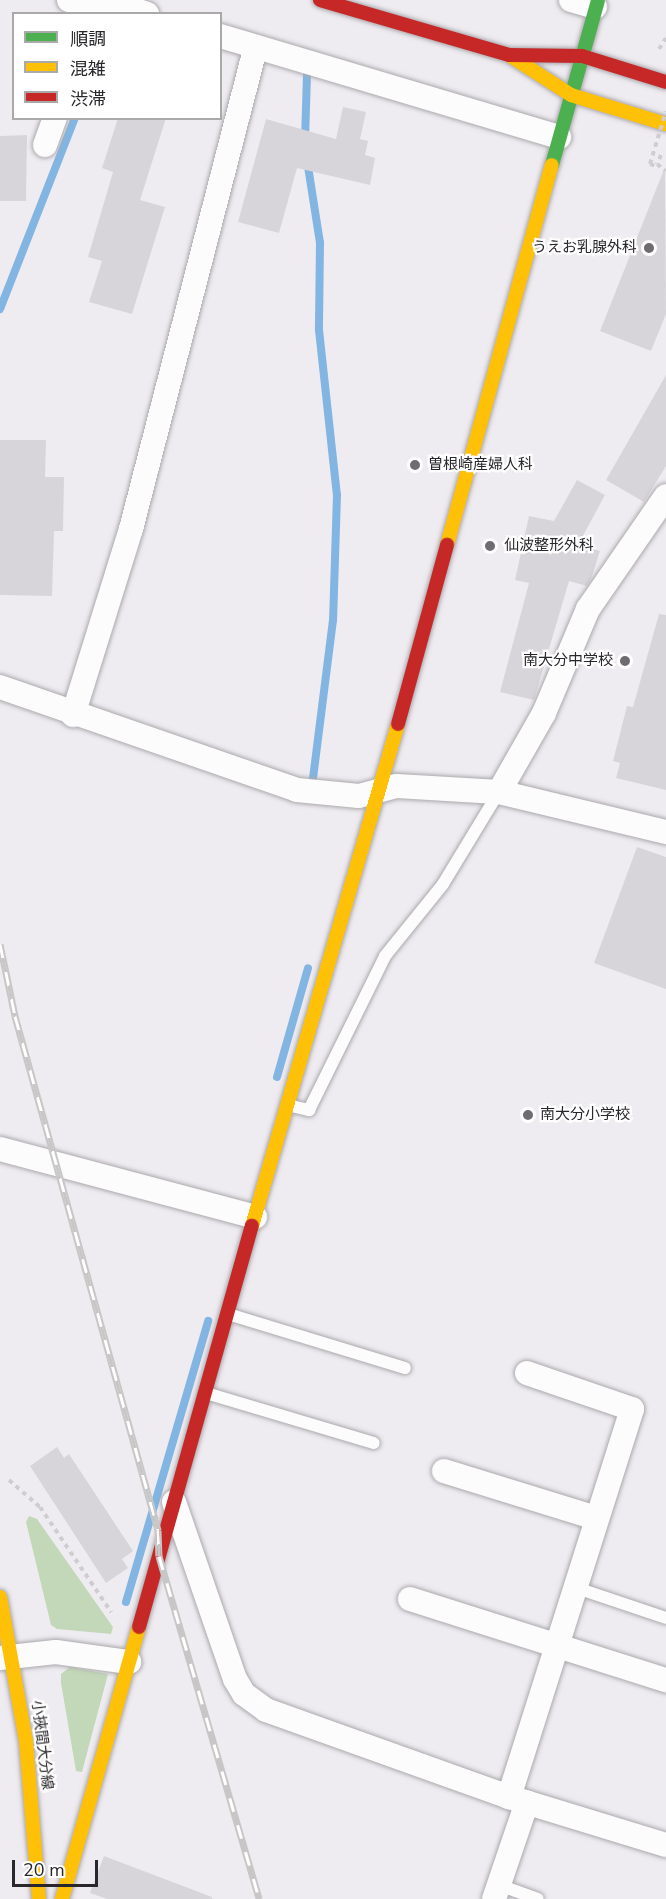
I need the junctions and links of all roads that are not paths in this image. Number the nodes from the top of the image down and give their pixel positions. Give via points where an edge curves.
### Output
1 (69, 0) edge
2 (320, 0) edge
3 (572, 0) edge
4 (597, 4) edge
5 (93, 11) edge
6 (141, 12) edge
7 (222, 37) edge
8 (256, 46) junction
9 (509, 55) junction
10 (582, 56) junction
11 (666, 81) edge
12 (571, 95) junction
13 (54, 120) edge
14 (666, 124) edge
15 (559, 137) junction
16 (45, 145) dead end
17 (666, 496) edge
18 (0, 687) edge
19 (74, 715) junction
20 (379, 791) junction
21 (499, 792) junction
22 (666, 832) edge
23 (286, 1105) junction
24 (0, 1149) edge
25 (255, 1216) junction
26 (227, 1314) junction
27 (405, 1368) dead end
28 (527, 1373) dead end
29 (205, 1392) junction
30 (374, 1443) dead end
31 (444, 1471) dead end
32 (174, 1502) junction
33 (596, 1518) junction
34 (574, 1587) junction
35 (0, 1597) edge
36 (410, 1599) dead end
37 (666, 1618) edge
38 (555, 1642) junction
39 (6, 1656) edge
40 (129, 1662) junction
41 (666, 1680) edge
42 (518, 1799) junction
43 (666, 1845) edge
44 (496, 1892) edge
45 (39, 1899) edge
46 (62, 1899) edge
47 (538, 1899) edge

1 - 5 street
2 - 9 main road
3 - 4 street
4 - 10 main road
5 - 6 street via 129,8
7 - 8 street
8 - 15 street
8 - 19 street via 131,529
9 - 10 main road
9 - 12 main road
10 - 11 main road
10 - 12 main road
12 - 14 main road
12 - 15 main road
13 - 16 street
15 - 20 main road
17 - 21 street via 588,609 544,713
18 - 19 street
19 - 20 street via 297,790 359,796
20 - 21 street via 397,786
20 - 23 main road
21 - 22 street
21 - 23 lane via 443,884 385,956 309,1110
23 - 25 main road
24 - 25 street
25 - 26 main road
26 - 27 lane
26 - 29 main road
28 - 33 street via 632,1409
29 - 30 lane
29 - 32 main road
31 - 33 street
32 - 40 main road
32 - 42 street via 244,1694 266,1710
33 - 34 street
34 - 37 lane
34 - 38 street
35 - 39 main road, 小挾間大分線
36 - 38 street
38 - 41 street
38 - 42 street
39 - 40 street via 63,1653
39 - 45 main road, 小挾間大分線 via 26,1742
40 - 46 main road
42 - 43 street
42 - 44 street
44 - 47 lane

